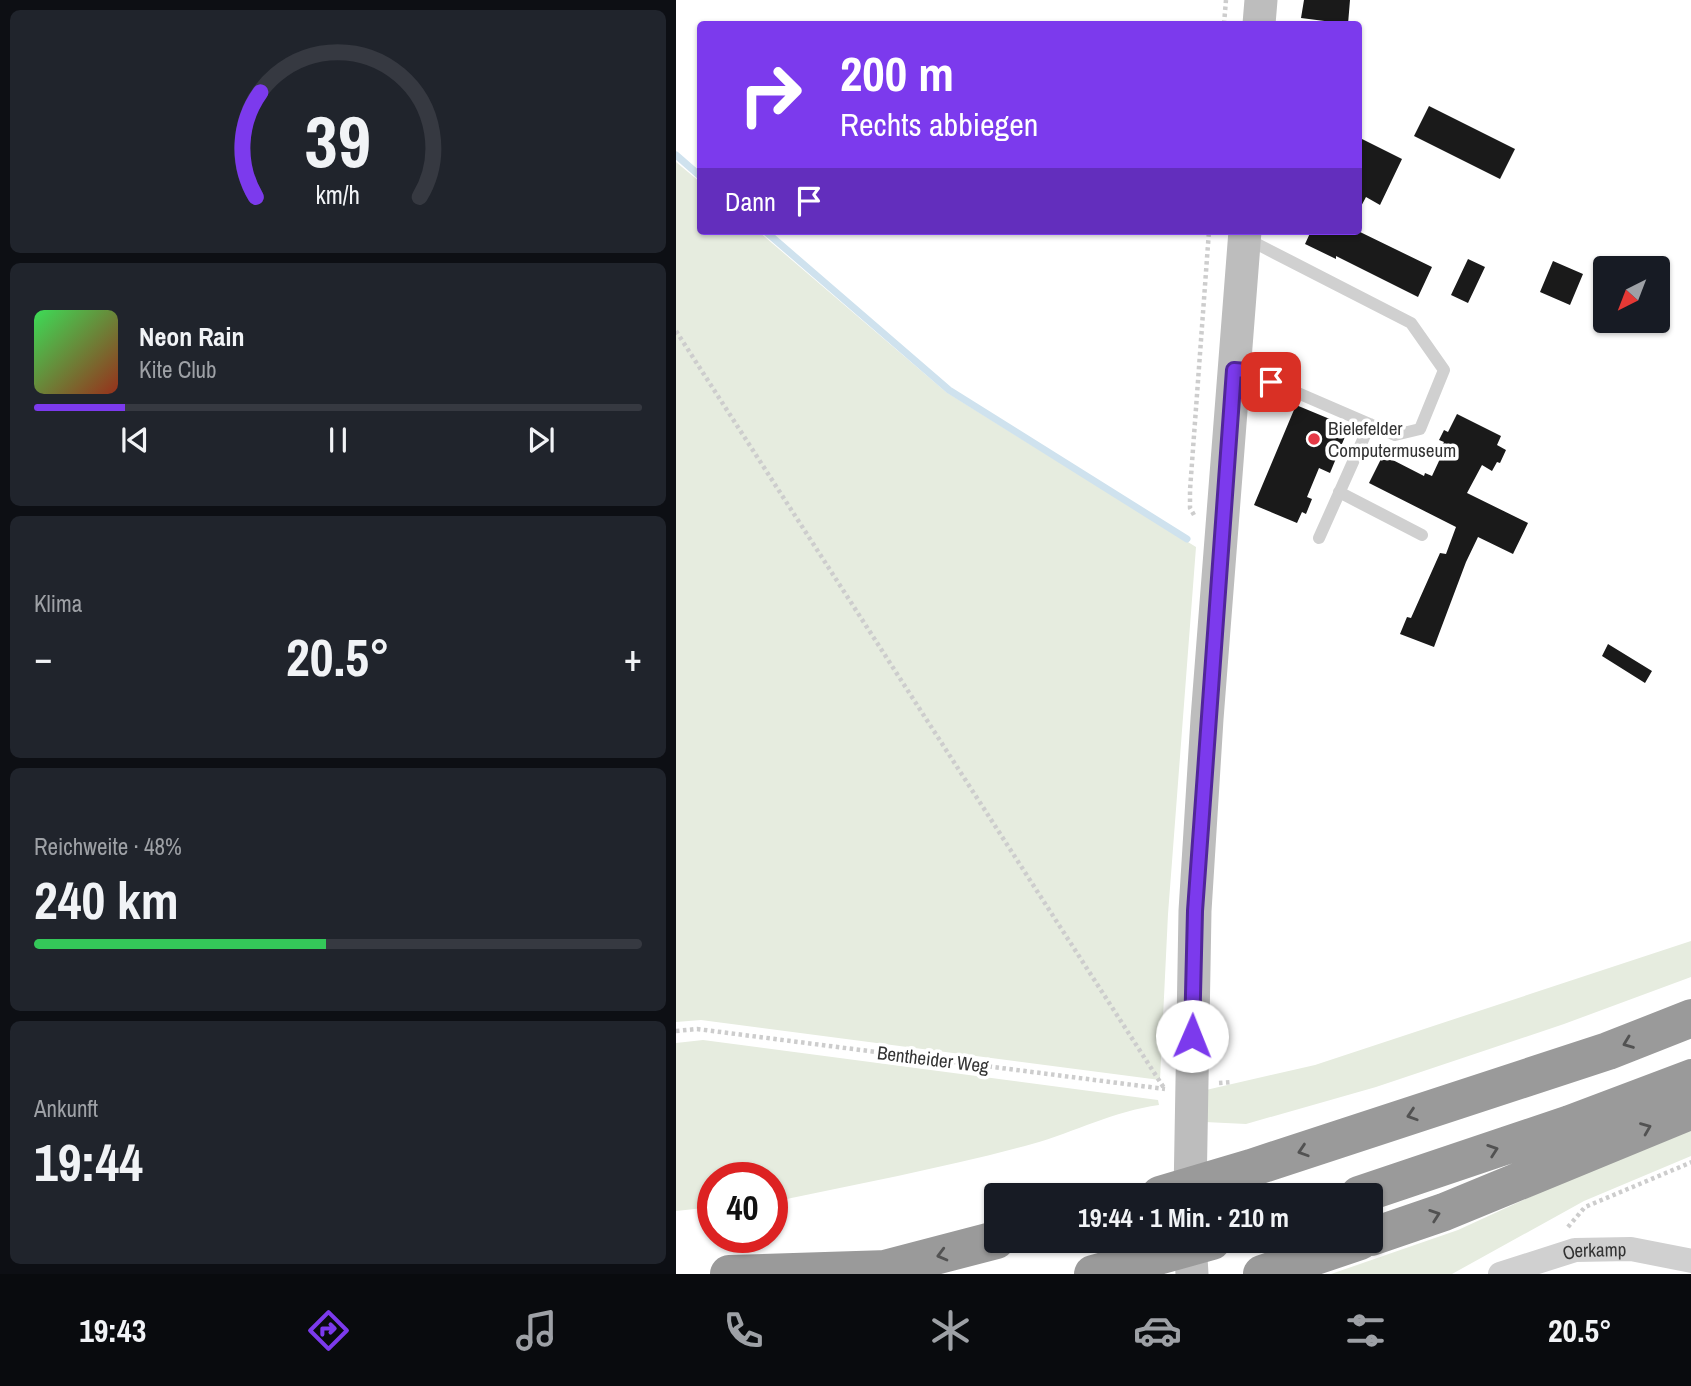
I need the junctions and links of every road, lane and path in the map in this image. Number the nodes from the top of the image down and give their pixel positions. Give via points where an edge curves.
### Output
1 (1226, 0) edge
2 (1261, 0) edge
3 (1224, 21) edge
4 (1259, 21) edge
5 (1244, 237) edge
6 (676, 331) edge
7 (1234, 370) junction
8 (1370, 424) junction
9 (1339, 492) junction
10 (1422, 535) dead end
11 (1319, 538) dead end
12 (1692, 1018) edge
13 (676, 1031) edge
14 (1692, 1078) edge
15 (1177, 1087) junction
16 (1692, 1110) edge
17 (1692, 1162) edge
18 (1189, 1183) edge
19 (1200, 1183) edge
20 (1383, 1187) edge
21 (1383, 1233) edge
22 (984, 1243) edge
23 (1169, 1253) edge
24 (1191, 1253) edge
25 (1324, 1253) edge
26 (1692, 1261) edge
27 (1540, 1262) junction
28 (1105, 1271) edge
29 (877, 1272) edge
30 (728, 1274) edge
31 (1192, 1274) edge
32 (1262, 1274) edge
33 (1500, 1274) edge

1 - 3 path
2 - 4 street
5 - 7 street
5 - 8 lane via 1411,323 1444,370 1420,429 1395,435
6 - 15 path
7 - 8 lane via 1247,371
7 - 15 street via 1195,911
8 - 9 lane
9 - 10 lane
9 - 11 lane
12 -> 19 highway via 1608,1051
13 - 15 path, Bentheider Weg via 697,1029
20 -> 14 highway
15 - 18 street
21 -> 16 highway
17 - 27 path via 1585,1207
22 -> 29 highway
23 - 28 highway
24 - 31 street
25 - 32 highway
26 - 27 street, Oerkamp via 1630,1249 1575,1250
27 - 33 street, Oerkamp
29 - 30 highway

